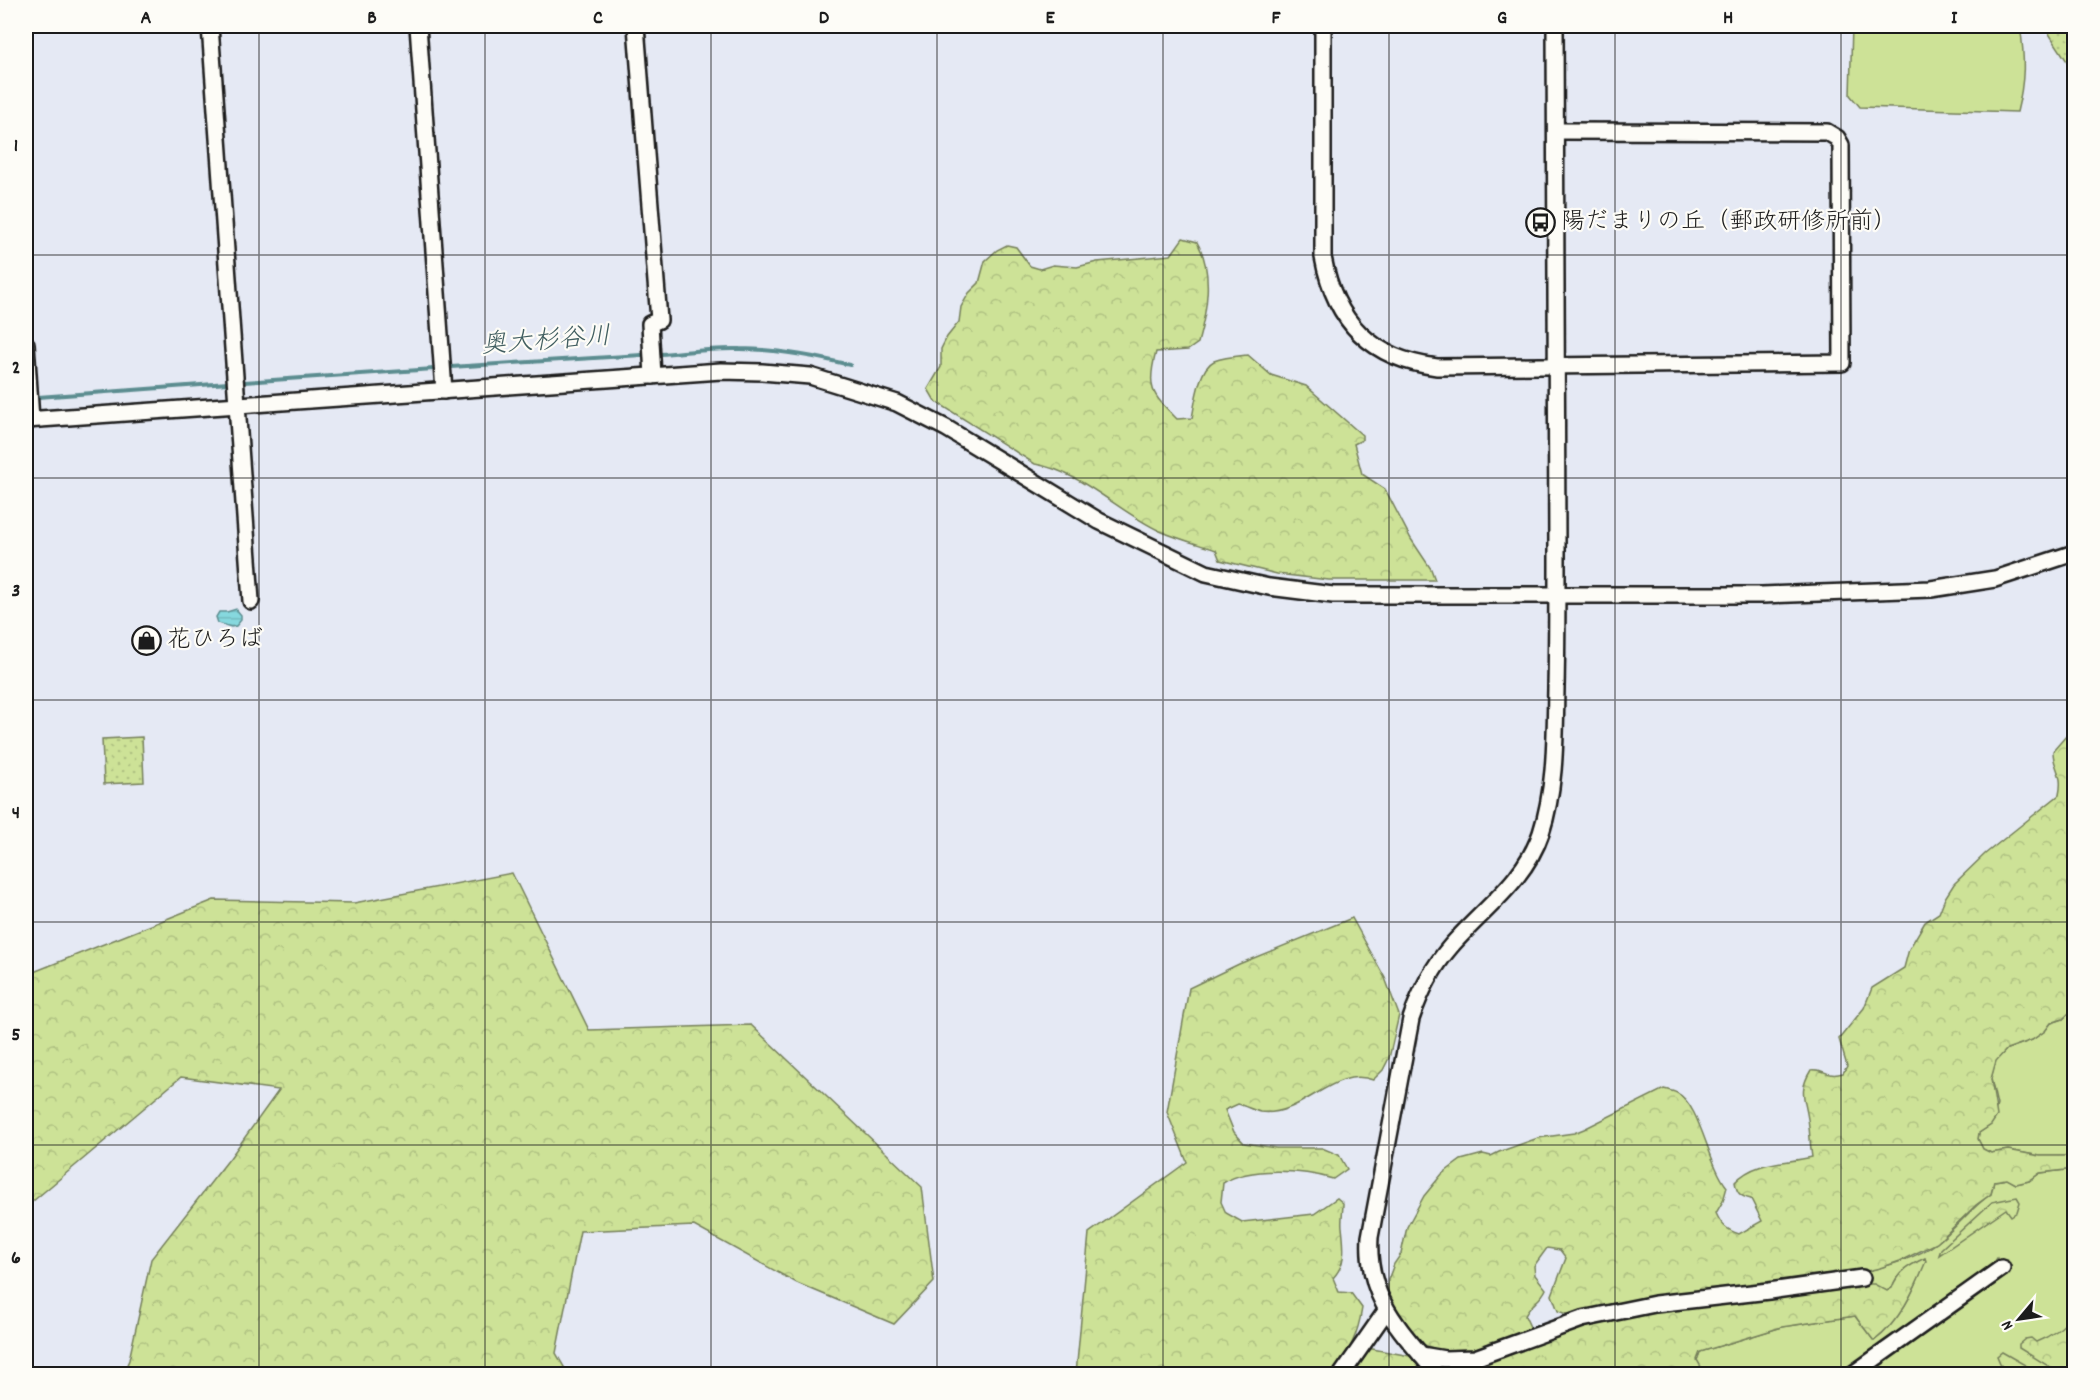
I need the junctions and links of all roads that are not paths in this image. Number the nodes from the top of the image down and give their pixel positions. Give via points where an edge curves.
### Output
1 (210, 26) edge
2 (418, 26) edge
3 (636, 26) edge
4 (1323, 26) edge
5 (1555, 26) edge
6 (1556, 130) junction
7 (26, 344) edge
8 (1557, 366) junction
9 (653, 376) junction
10 (444, 391) junction
11 (237, 405) junction
12 (28, 420) edge
13 (2074, 553) edge
14 (1557, 596) junction
15 (251, 601) dead end
16 (2002, 1268) dead end
17 (1862, 1278) dead end
18 (1386, 1311) junction
19 (1421, 1355) junction
20 (1342, 1374) edge
21 (1437, 1374) edge
22 (1853, 1374) edge

1 - 11 street
2 - 10 street
3 - 9 street via 659,320 650,324
4 - 8 street via 1323,257 1341,312 1368,340 1390,354 1419,364
5 - 6 street
6 - 8 street
6 - 8 street via 1827,132 1837,138 1841,145 1842,363
7 - 12 street
8 - 14 street
9 - 10 street
9 - 14 street via 722,371 810,376 897,403 946,428 1099,521 1206,573 1269,587 1333,595
10 - 11 street
11 - 12 street
11 - 15 street
13 - 14 street via 1995,579 1931,589
14 - 18 street via 1553,767 1541,834 1509,887 1435,966 1411,1019 1370,1237 1372,1274
16 - 22 street
17 - 19 street via 1655,1304 1582,1319 1475,1358
18 - 19 street
18 - 20 street
19 - 21 street

